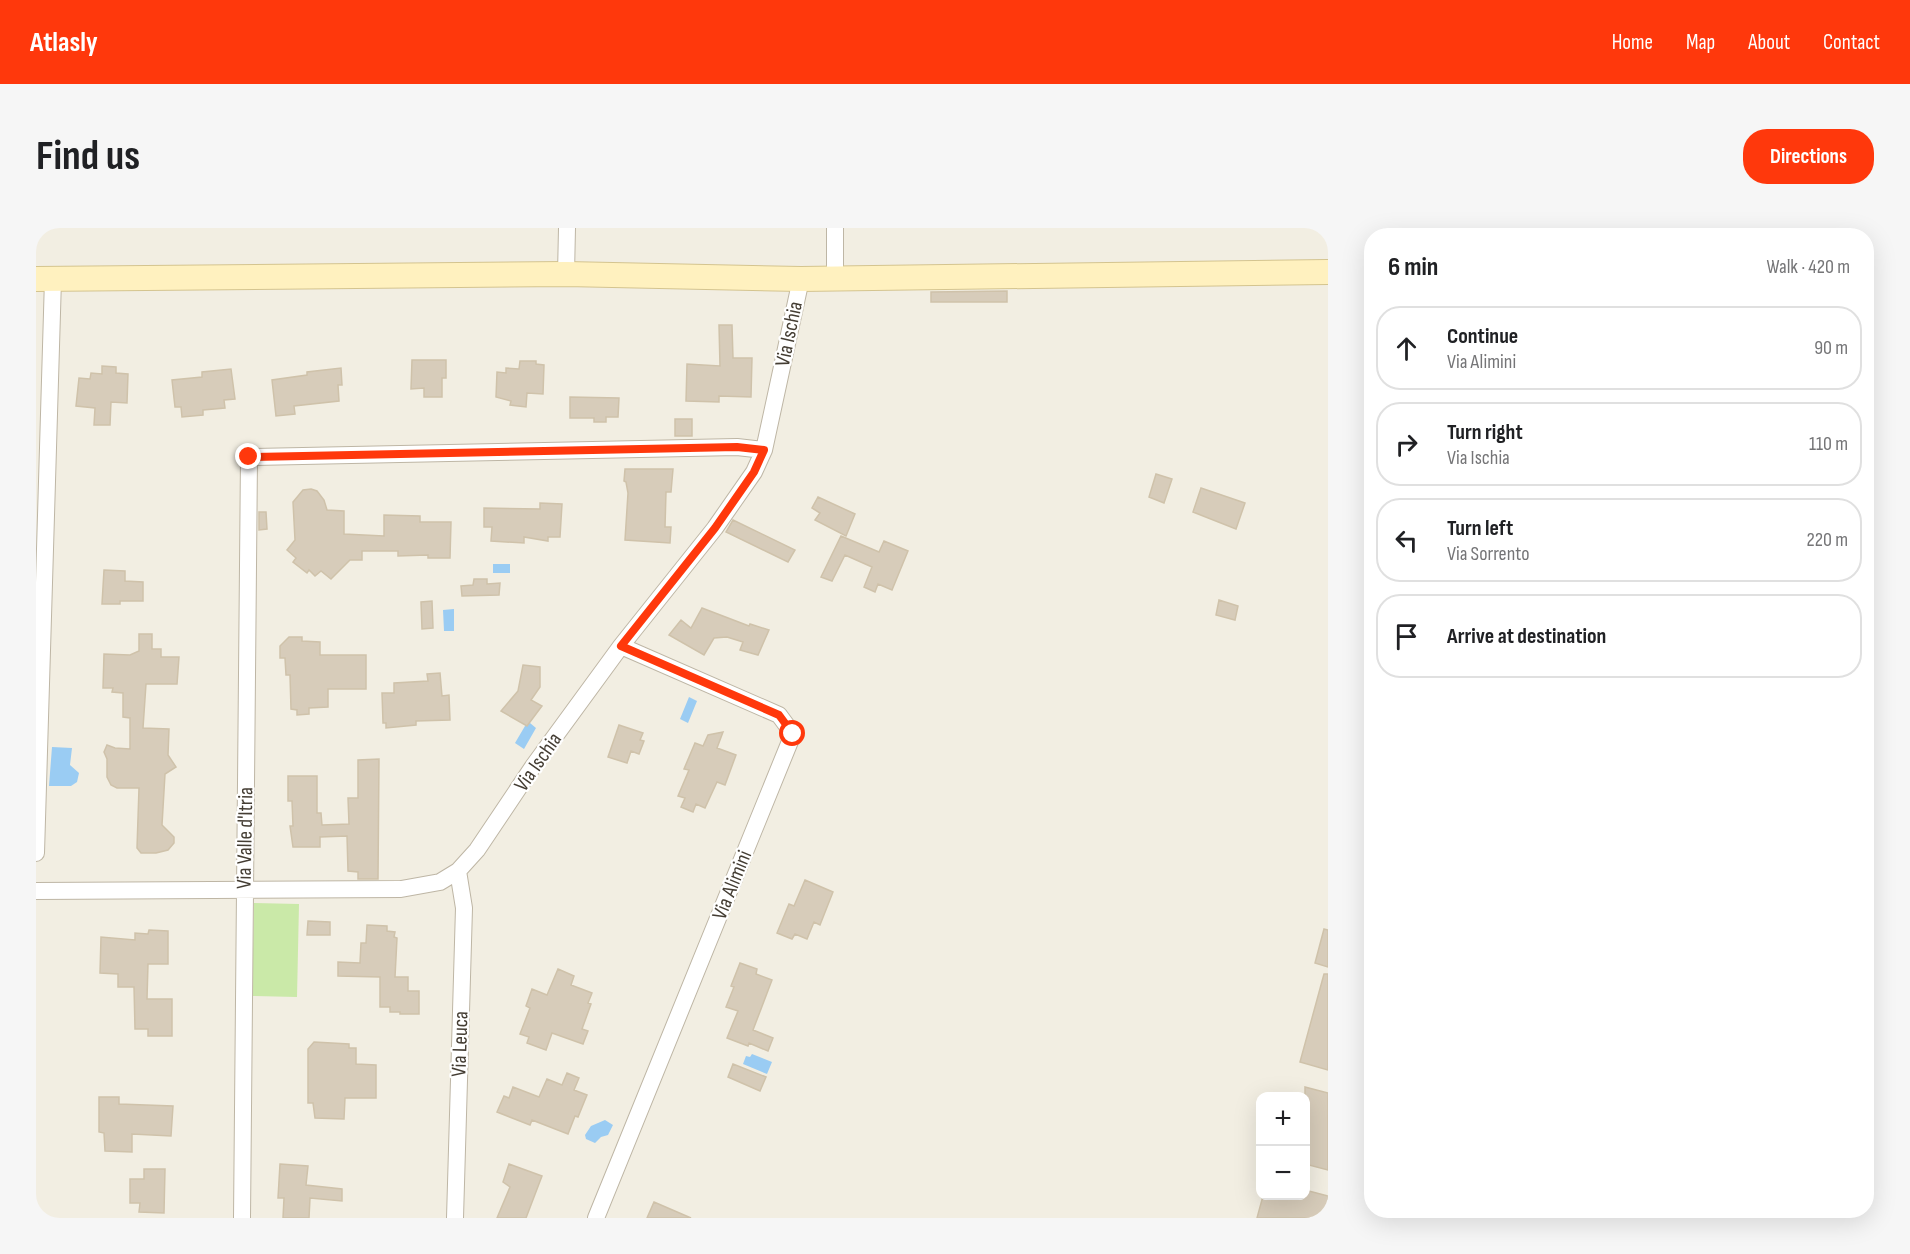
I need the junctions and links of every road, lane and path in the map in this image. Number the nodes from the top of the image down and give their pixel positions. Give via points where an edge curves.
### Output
1 (567, 228) edge
2 (835, 228) edge
3 (1328, 272) edge
4 (566, 274) junction
5 (835, 278) junction
6 (45, 279) edge
7 (801, 279) junction
8 (764, 450) junction
9 (621, 646) junction
10 (36, 853) edge
11 (458, 871) junction
12 (245, 890) junction
13 (36, 891) edge
14 (242, 1218) edge
15 (454, 1218) edge
16 (596, 1218) edge

1 - 4 street
2 - 5 street
3 - 5 main road
4 - 6 main road
4 - 7 main road
5 - 7 main road
6 - 10 street
7 - 8 street, Via Ischia
8 - 9 street, Via Ischia via 754,472 715,528
8 - 12 street, Via Valle d'Itria via 737,447 249,457
9 - 11 street, Via Ischia via 477,850
9 - 16 street, Via Alimini via 779,715 793,734
11 - 12 street, Via Ischia via 440,882 401,888
11 - 15 street, Via Leuca via 464,908
12 - 13 street, Via Ischia
12 - 14 street, Via Valle d'Itria

